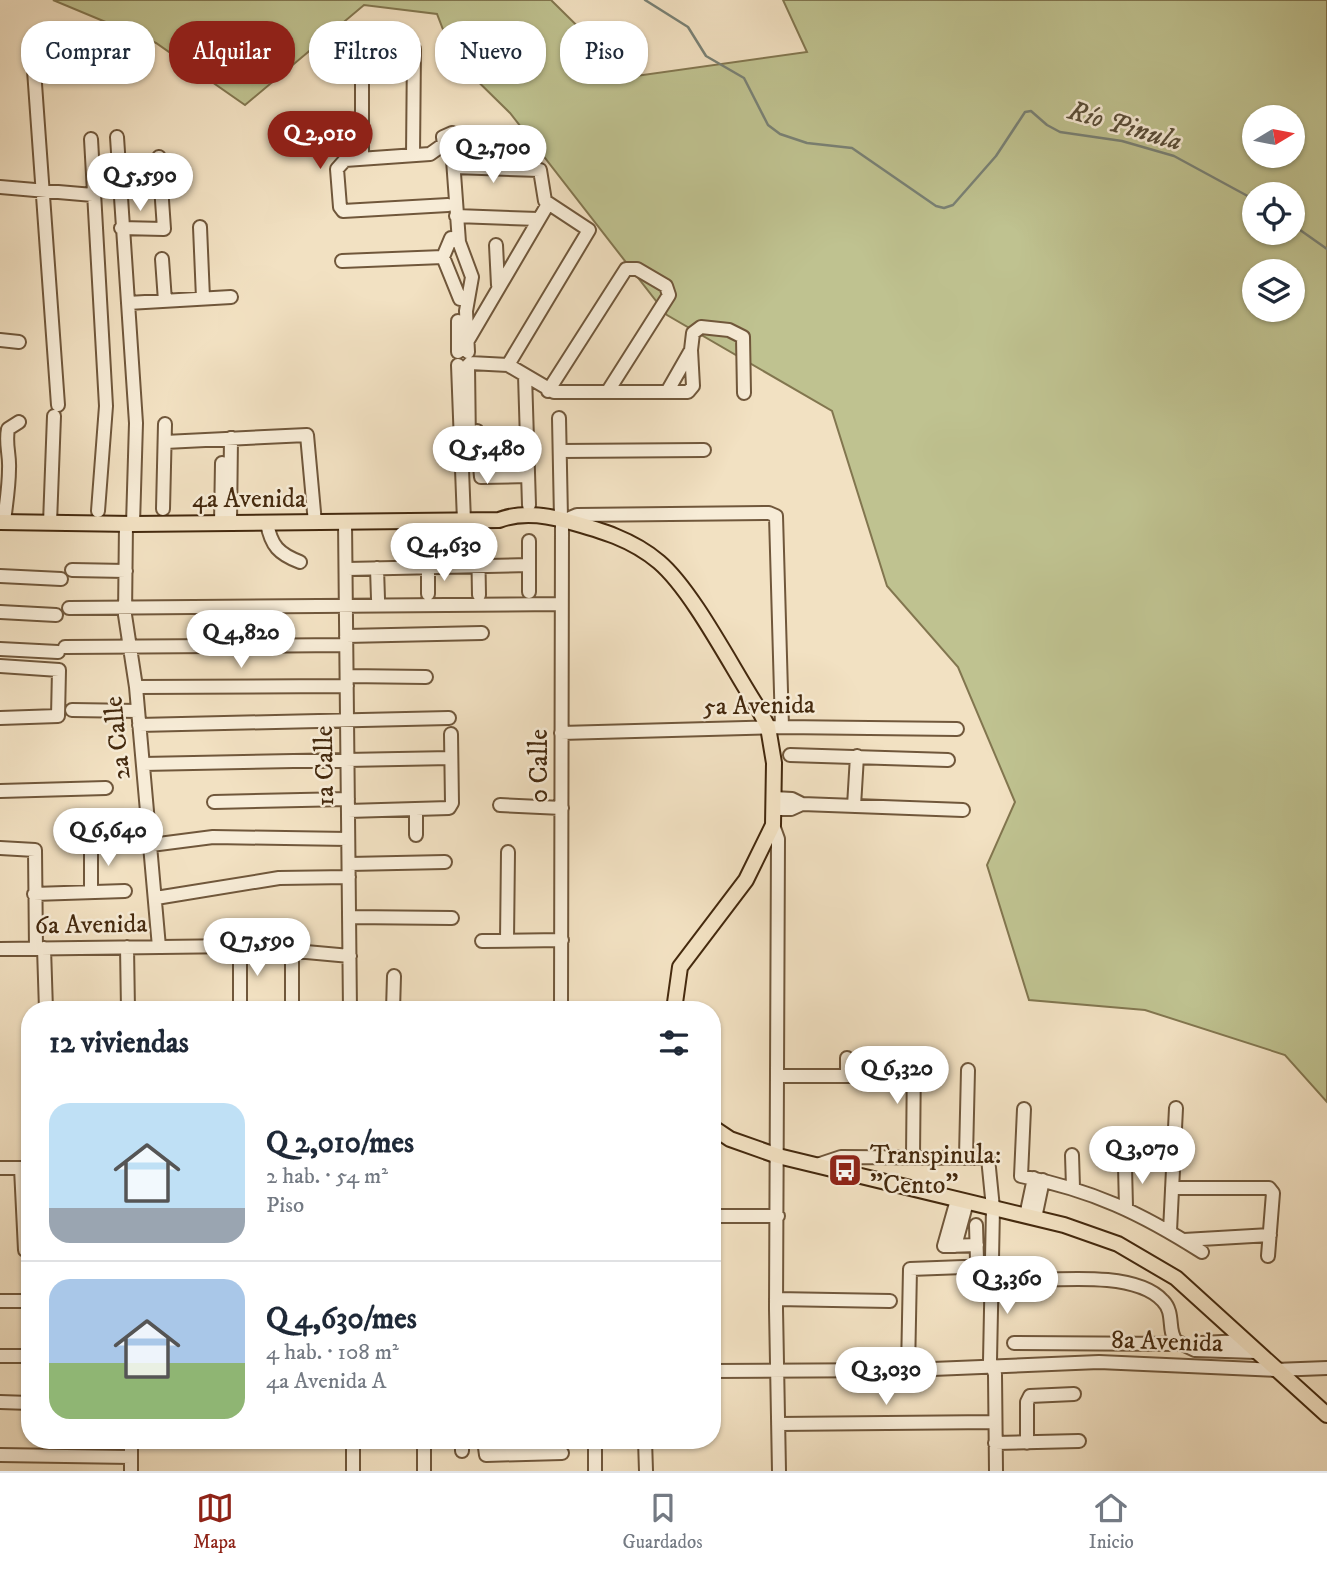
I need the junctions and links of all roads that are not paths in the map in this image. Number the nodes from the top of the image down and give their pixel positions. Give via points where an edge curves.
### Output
1 (34, 84) edge
2 (117, 137) dead end
3 (90, 139) dead end
4 (447, 145) junction
5 (413, 155) junction
6 (159, 157) dead end
7 (362, 158) junction
8 (454, 167) junction
9 (0, 180) edge
10 (0, 187) edge
11 (40, 187) junction
12 (92, 191) junction
13 (548, 204) junction
14 (447, 205) junction
15 (456, 216) junction
16 (538, 219) junction
17 (121, 228) junction
18 (200, 228) dead end
19 (451, 238) junction
20 (496, 245) dead end
21 (443, 257) junction
22 (162, 259) dead end
23 (342, 261) dead end
24 (498, 285) junction
25 (230, 297) dead end
26 (203, 299) junction
27 (460, 299) junction
28 (164, 300) junction
29 (128, 303) junction
30 (0, 340) edge
31 (19, 342) dead end
32 (691, 350) junction
33 (466, 357) junction
34 (508, 365) junction
35 (526, 375) junction
36 (475, 382) dead end
37 (548, 391) junction
38 (608, 391) junction
39 (667, 392) junction
40 (744, 393) dead end
41 (559, 418) dead end
42 (19, 422) dead end
43 (165, 424) dead end
44 (227, 438) junction
45 (165, 442) junction
46 (704, 450) dead end
47 (559, 451) junction
48 (528, 477) junction
49 (529, 505) dead end
50 (163, 509) dead end
51 (99, 511) dead end
52 (468, 521) junction
53 (564, 521) junction
54 (2, 522) edge
55 (345, 522) junction
56 (50, 523) junction
57 (225, 523) junction
58 (268, 523) junction
59 (315, 523) junction
60 (130, 524) junction
61 (478, 538) dead end
62 (529, 541) dead end
63 (428, 542) dead end
64 (300, 562) dead end
65 (529, 565) junction
66 (479, 566) junction
67 (428, 567) junction
68 (377, 568) junction
69 (347, 569) junction
70 (72, 570) dead end
71 (125, 571) junction
72 (0, 576) edge
73 (61, 579) dead end
74 (529, 592) dead end
75 (428, 594) dead end
76 (479, 595) dead end
77 (378, 599) dead end
78 (560, 604) junction
79 (69, 608) dead end
80 (125, 608) junction
81 (346, 608) junction
82 (0, 612) edge
83 (56, 615) dead end
84 (482, 633) dead end
85 (346, 641) junction
86 (131, 648) junction
87 (0, 649) edge
88 (0, 666) edge
89 (426, 677) dead end
90 (347, 681) junction
91 (136, 687) junction
92 (72, 710) dead end
93 (138, 711) junction
94 (0, 718) edge
95 (449, 718) dead end
96 (347, 719) junction
97 (139, 724) junction
98 (775, 727) junction
99 (957, 729) dead end
100 (561, 733) junction
101 (451, 734) dead end
102 (790, 755) dead end
103 (857, 756) junction
104 (451, 758) junction
105 (948, 760) dead end
106 (348, 761) junction
107 (143, 764) junction
108 (106, 788) dead end
109 (0, 791) edge
110 (214, 802) dead end
111 (774, 803) junction
112 (348, 805) junction
113 (500, 805) dead end
114 (854, 806) junction
115 (562, 808) junction
116 (416, 809) junction
117 (963, 810) dead end
118 (773, 825) junction
119 (416, 835) dead end
120 (348, 839) junction
121 (91, 844) dead end
122 (151, 845) junction
123 (0, 848) edge
124 (508, 852) dead end
125 (445, 862) dead end
126 (349, 871) junction
127 (125, 891) dead end
128 (92, 892) junction
129 (34, 894) junction
130 (156, 898) junction
131 (349, 916) junction
132 (452, 918) dead end
133 (508, 940) junction
134 (562, 940) junction
135 (482, 941) dead end
136 (240, 946) junction
137 (127, 947) junction
138 (159, 947) junction
139 (292, 948) junction
140 (0, 949) edge
141 (40, 949) junction
142 (350, 956) junction
143 (394, 976) dead end
144 (45, 1001) edge
145 (128, 1001) edge
146 (240, 1001) edge
147 (292, 1001) edge
148 (350, 1001) edge
149 (393, 1001) edge
150 (561, 1001) edge
151 (675, 1001) edge
152 (914, 1057) dead end
153 (847, 1058) dead end
154 (968, 1070) dead end
155 (778, 1076) junction
156 (847, 1076) junction
157 (869, 1076) dead end
158 (1177, 1108) dead end
159 (1024, 1109) dead end
160 (721, 1133) edge
161 (1072, 1155) dead end
162 (778, 1156) junction
163 (913, 1156) junction
164 (966, 1156) junction
165 (800, 1163) junction
166 (820, 1164) junction
167 (1125, 1167) dead end
168 (0, 1168) edge
169 (21, 1168) edge
170 (1039, 1179) junction
171 (896, 1185) junction
172 (1073, 1187) junction
173 (1172, 1188) junction
174 (962, 1201) junction
175 (1126, 1207) junction
176 (993, 1208) junction
177 (721, 1216) edge
178 (778, 1216) junction
179 (1030, 1217) junction
180 (976, 1225) dead end
181 (1170, 1231) junction
182 (1270, 1234) junction
183 (1183, 1240) junction
184 (977, 1245) junction
185 (1202, 1252) dead end
186 (1268, 1256) dead end
187 (977, 1261) dead end
188 (991, 1266) junction
189 (1009, 1281) dead end
190 (776, 1299) junction
191 (0, 1301) edge
192 (21, 1301) edge
193 (890, 1301) dead end
194 (1245, 1341) junction
195 (1014, 1343) dead end
196 (1180, 1344) junction
197 (1256, 1352) junction
198 (0, 1356) edge
199 (21, 1356) edge
200 (992, 1368) junction
201 (1327, 1368) edge
202 (776, 1369) junction
203 (908, 1370) junction
204 (1275, 1370) junction
205 (721, 1371) edge
206 (1074, 1394) dead end
207 (0, 1402) edge
208 (21, 1403) edge
209 (1327, 1415) edge
210 (995, 1422) junction
211 (778, 1424) junction
212 (1079, 1441) dead end
213 (1027, 1443) junction
214 (995, 1444) junction
215 (131, 1449) edge
216 (353, 1449) edge
217 (424, 1449) edge
218 (485, 1449) edge
219 (595, 1449) edge
220 (645, 1449) edge
221 (562, 1453) dead end
222 (0, 1455) edge
223 (131, 1457) junction
224 (131, 1471) edge
225 (353, 1471) edge
226 (424, 1471) edge
227 (595, 1471) edge
228 (646, 1471) edge
229 (779, 1471) edge
230 (996, 1471) edge

1 - 11 street
2 - 17 street, 2a Calle
3 - 12 street
4 - 5 street
4 - 8 street
4 - 14 street
5 - 7 street
5 - 7 street via 414,49 368,45 362,48
6 - 17 street via 164,229
7 - 14 street via 337,166 341,209
8 - 13 street via 540,170
8 - 15 street
9 - 11 street
10 - 11 street
11 - 12 street
11 - 56 street via 56,410
12 - 51 street via 106,406
13 - 16 street
13 - 34 street via 587,226 590,233
14 - 19 street
15 - 16 street
15 - 33 street via 459,242 472,277
16 - 24 street
17 - 29 street, 2a Calle
18 - 26 street
19 - 21 street
19 - 27 street via 463,271
20 - 24 street
21 - 23 street
21 - 27 street
22 - 28 street
24 - 33 street
25 - 26 street
26 - 28 street
27 - 33 street
28 - 29 street
29 - 60 street, 2a Calle via 136,423
30 - 31 street
32 - 39 street
32 - 39 street via 692,390
32 - 40 street via 693,333 701,327 729,330 743,337
33 - 34 street
33 - 52 street
34 - 35 street
35 - 37 street
35 - 48 street
36 - 48 street via 481,477
37 - 38 street
37 - 38 street via 630,267 666,286 669,295
38 - 39 street
41 - 47 street, 0 Calle
42 - 54 street via 8,429
43 - 45 street
44 - 45 street
44 - 57 street
44 - 59 street via 307,436
45 - 50 street
46 - 47 street
47 - 53 street, 0 Calle
48 - 49 street
52 - 53 main road, 4a Avenida via 526,515
52 - 55 main road, 4a Avenida
53 - 78 street, 0 Calle
53 - 98 main road, 4a Avenida via 620,538 668,570
53 - 98 street, 4a Avenida via 577,515 708,512 769,513 778,521
54 - 56 main road, 4a Avenida
55 - 59 main road, 4a Avenida
55 - 69 street, 1a Calle
56 - 60 main road, 4a Avenida
57 - 58 main road, 4a Avenida
57 - 60 main road, 4a Avenida
58 - 59 main road, 4a Avenida
58 - 64 street via 275,548
60 - 71 street, 2a Calle
61 - 66 street
62 - 65 street
63 - 67 street
65 - 66 street
65 - 74 street
66 - 67 street
66 - 76 street
67 - 68 street
67 - 75 street
68 - 69 street
68 - 77 street
69 - 81 street, 1a Calle
70 - 71 street
71 - 80 street, 2a Calle
72 - 73 street
78 - 81 street
78 - 100 street, 0 Calle
79 - 80 street
80 - 81 street
80 - 86 street, 2a Calle
81 - 85 street, 1a Calle
82 - 83 street
84 - 85 street
85 - 86 street
85 - 90 street, 1a Calle
86 - 87 street
86 - 91 street, 2a Calle
88 - 94 street via 59,671 58,716
89 - 90 street
90 - 91 street
90 - 96 street, 1a Calle
91 - 93 street, 2a Calle
92 - 93 street
93 - 97 street, 2a Calle
95 - 96 street
96 - 97 street
96 - 106 street, 1a Calle
97 - 107 street, 2a Calle
98 - 99 street, 5a Avenida
98 - 100 street, 5a Avenida
98 - 111 main road
100 - 115 street, 0 Calle
101 - 104 street
102 - 103 street
103 - 105 street
103 - 114 street
104 - 106 street
104 - 116 street via 451,806
106 - 107 street
106 - 112 street, 1a Calle
107 - 122 street, 2a Calle
108 - 109 street
110 - 112 street
111 - 114 street via 792,799 802,804
111 - 118 main road
112 - 116 street
112 - 120 street, 1a Calle
113 - 115 street
114 - 117 street
115 - 134 street, 0 Calle
116 - 119 street
118 - 151 main road via 746,880 680,967
118 - 155 street via 779,839
120 - 122 street via 213,838
120 - 126 street, 1a Calle
121 - 128 street
122 - 130 street, 2a Calle
123 - 129 street via 34,849
124 - 133 street
125 - 126 street
126 - 130 street via 279,877
126 - 131 street, 1a Calle
127 - 128 street
128 - 129 street
129 - 141 street
130 - 138 street, 2a Calle
131 - 132 street
131 - 142 street, 1a Calle
133 - 134 street
133 - 135 street
134 - 150 street, 0 Calle
136 - 138 street, 6a Avenida
136 - 139 street, 6a Avenida
136 - 146 street
137 - 138 street, 6a Avenida
137 - 141 street, 6a Avenida
137 - 145 street
139 - 142 street, 6a Avenida
139 - 147 street
140 - 141 street, 6a Avenida
141 - 144 street
142 - 148 street, 1a Calle
143 - 149 street
152 - 163 street
153 - 156 street
154 - 164 street
155 - 156 street
155 - 162 street
156 - 157 street
158 - 173 street
159 - 170 street via 1021,1176
160 - 162 main road
161 - 172 street
162 - 165 main road
162 - 178 street
163 - 164 street
163 - 166 street via 841,1157
164 - 176 street via 989,1161
165 - 166 main road
165 - 171 main road via 880,1187
166 - 171 main road
167 - 175 street
168 - 169 street
170 - 172 street
170 - 179 street
171 - 174 main road
172 - 175 street
173 - 181 street
173 - 182 street via 1269,1188 1273,1193
174 - 176 main road
174 - 184 street via 945,1246
175 - 181 street
176 - 179 main road
176 - 188 street
177 - 178 street
178 - 190 street
179 - 194 main road via 1095,1236 1144,1257 1176,1278
180 - 184 street
181 - 183 street
182 - 183 street
182 - 186 street
183 - 185 street
184 - 187 street
188 - 200 street
188 - 203 street via 911,1269
189 - 196 street via 1117,1280 1141,1286 1169,1309 1172,1338
190 - 193 street
190 - 202 street
191 - 192 street
194 - 196 street
194 - 197 main road
195 - 196 street
196 - 197 street via 1202,1351
197 - 204 main road
198 - 199 street
200 - 203 street, 8a Avenida
200 - 204 street, 8a Avenida via 1111,1362
200 - 210 street
201 - 204 street, 8a Avenida
202 - 203 street, 8a Avenida
202 - 205 street, 8a Avenida
202 - 211 street
204 - 209 main road
206 - 213 street via 1030,1396
207 - 208 street
210 - 211 street
210 - 214 street
211 - 229 street
212 - 213 street
213 - 214 street
214 - 230 street
215 - 223 street
216 - 225 street
217 - 226 street
218 - 221 street via 486,1455
219 - 227 street
220 - 228 street
222 - 223 street
223 - 224 street

